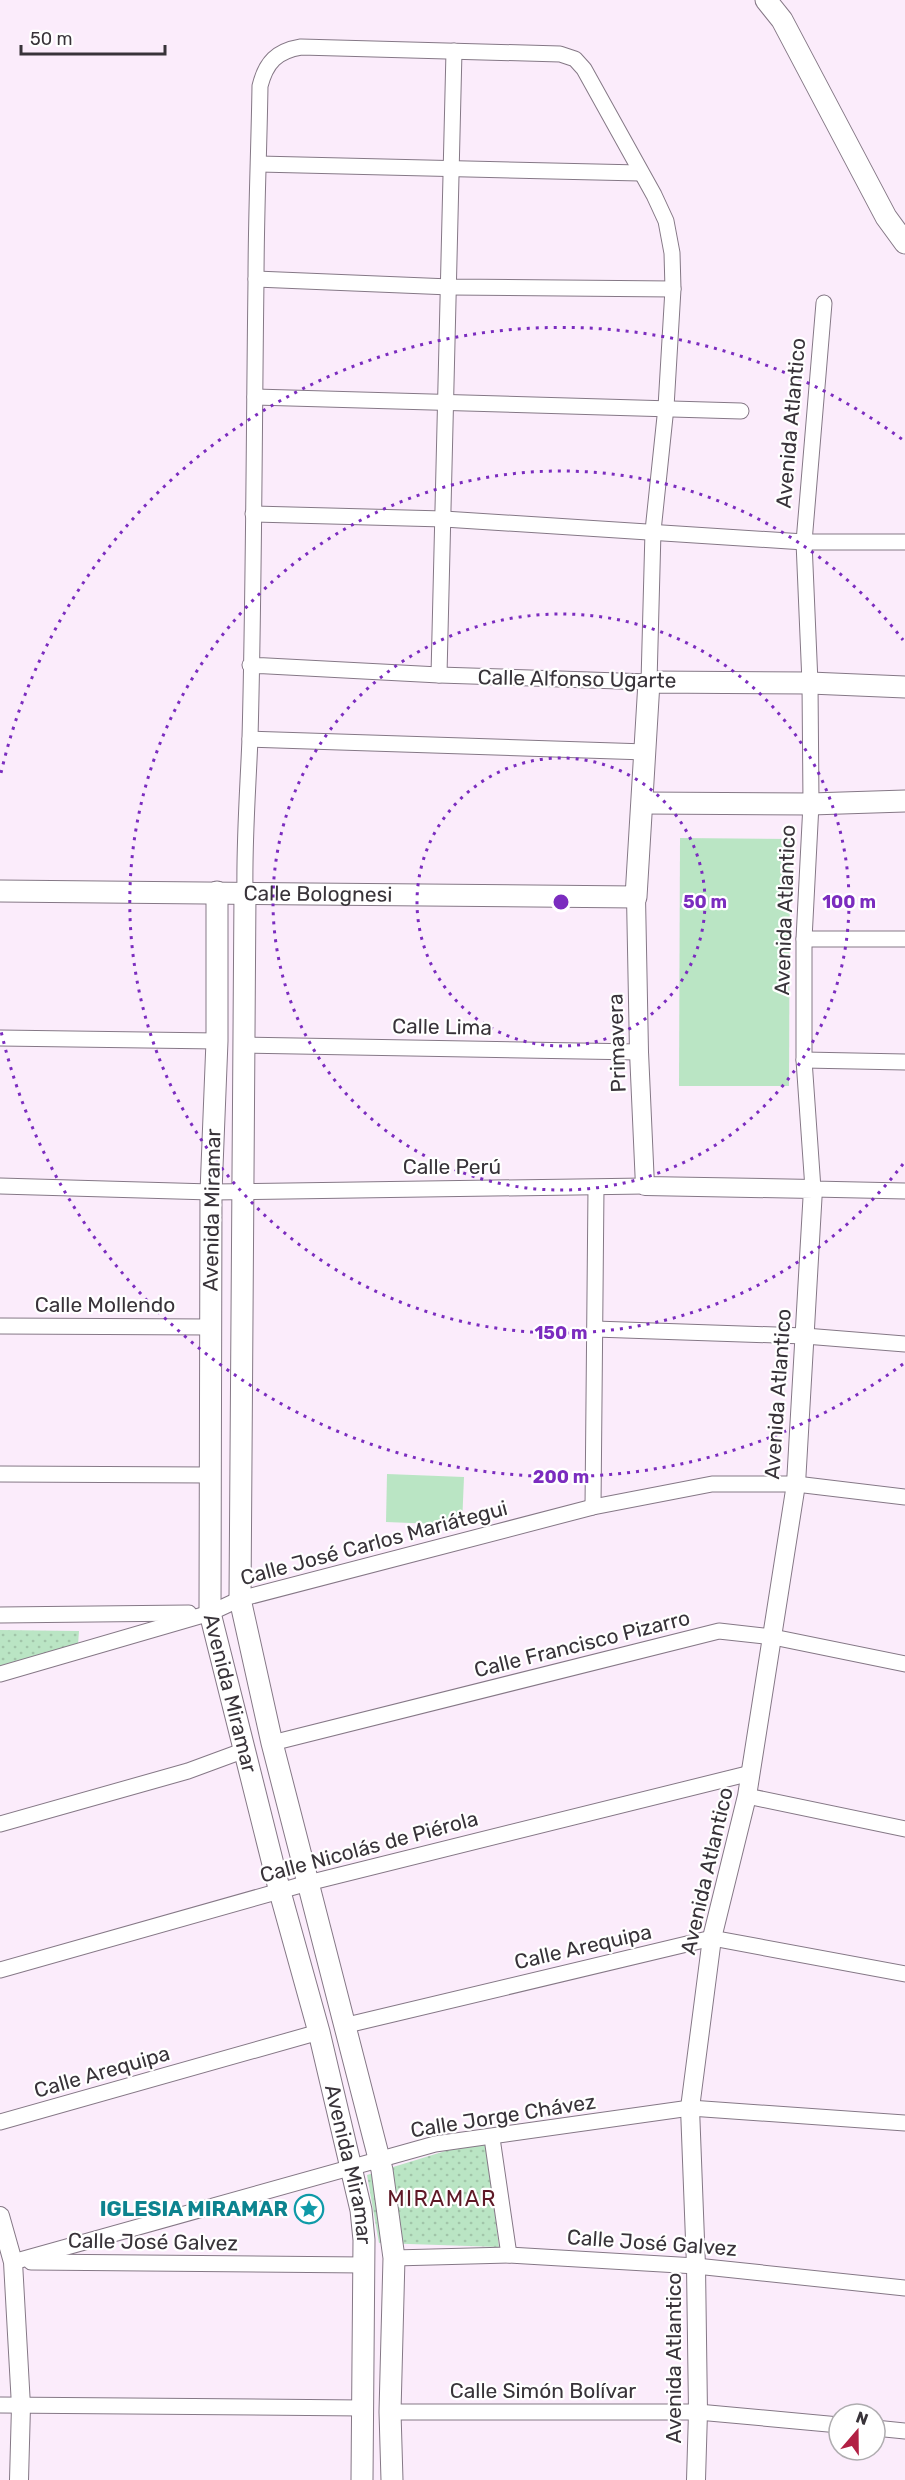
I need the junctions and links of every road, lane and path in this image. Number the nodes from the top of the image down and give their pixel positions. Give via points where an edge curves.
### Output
1 (766, 0) edge
2 (454, 51) junction
3 (259, 164) junction
4 (452, 169) junction
5 (640, 173) junction
6 (905, 243) edge
7 (256, 279) junction
8 (450, 286) junction
9 (673, 289) junction
10 (824, 303) dead end
11 (255, 397) junction
12 (446, 402) junction
13 (666, 407) junction
14 (741, 411) dead end
15 (253, 514) junction
16 (444, 519) junction
17 (653, 531) junction
18 (804, 542) junction
19 (905, 542) edge
20 (250, 665) junction
21 (439, 675) junction
22 (649, 682) junction
23 (810, 682) junction
24 (905, 687) edge
25 (250, 739) junction
26 (646, 752) junction
27 (905, 801) edge
28 (644, 803) junction
29 (811, 804) junction
30 (0, 891) edge
31 (217, 892) junction
32 (245, 892) junction
33 (636, 897) junction
34 (804, 939) junction
35 (905, 939) edge
36 (0, 1038) edge
37 (217, 1041) junction
38 (246, 1045) junction
39 (639, 1052) junction
40 (804, 1060) junction
41 (905, 1062) edge
42 (0, 1186) edge
43 (645, 1186) junction
44 (596, 1188) junction
45 (813, 1189) junction
46 (244, 1191) junction
47 (905, 1191) edge
48 (211, 1192) junction
49 (0, 1326) edge
50 (210, 1327) junction
51 (595, 1329) junction
52 (805, 1336) junction
53 (905, 1344) edge
54 (0, 1474) edge
55 (209, 1475) junction
56 (796, 1484) junction
57 (905, 1497) edge
58 (593, 1507) junction
59 (240, 1599) junction
60 (210, 1613) junction
61 (0, 1615) edge
62 (773, 1637) junction
63 (905, 1664) edge
64 (0, 1674) edge
65 (272, 1743) junction
66 (245, 1750) junction
67 (751, 1773) junction
68 (747, 1796) junction
69 (0, 1824) edge
70 (905, 1829) edge
71 (308, 1883) junction
72 (280, 1893) junction
73 (712, 1938) junction
74 (0, 1970) edge
75 (905, 1974) edge
76 (344, 2026) junction
77 (319, 2032) junction
78 (690, 2108) junction
79 (0, 2122) edge
80 (905, 2123) edge
81 (492, 2138) junction
82 (378, 2160) junction
83 (351, 2166) junction
84 (0, 2216) edge
85 (509, 2255) junction
86 (394, 2258) junction
87 (13, 2262) junction
88 (364, 2265) junction
89 (696, 2266) junction
90 (905, 2288) edge
91 (0, 2405) edge
92 (21, 2406) junction
93 (362, 2408) junction
94 (390, 2412) junction
95 (698, 2412) junction
96 (827, 2424) edge
97 (887, 2429) edge
98 (905, 2431) edge
99 (19, 2480) edge
100 (362, 2480) edge
101 (392, 2480) edge
102 (696, 2480) edge

1 - 6 main road via 782,20 886,217
2 - 3 street via 286,49 264,69
2 - 4 street
2 - 5 street via 560,54 574,59 584,69
3 - 4 street
3 - 7 street
4 - 5 street
4 - 8 street
5 - 9 street via 666,221
7 - 8 street
7 - 11 street
8 - 9 street
8 - 12 street
9 - 13 street
10 - 18 street, Avenida Atlantico
11 - 12 street
11 - 15 street
12 - 13 street
12 - 16 street
13 - 14 street
13 - 17 street
15 - 16 street
15 - 20 street
16 - 17 street
16 - 21 street
17 - 18 street
17 - 22 street
18 - 19 street
18 - 23 street, Avenida Atlantico
20 - 21 street, Calle Alfonso Ugarte
20 - 25 street
21 - 22 street, Calle Alfonso Ugarte
22 - 23 main road, Calle Alfonso Ugarte
22 - 26 main road
23 - 24 main road, Calle Alfonso Ugarte
23 - 29 street, Avenida Atlantico
25 - 26 street
25 - 32 street via 244,822
26 - 28 main road
27 - 29 main road
28 - 29 main road
28 - 33 main road
29 - 34 street, Avenida Atlantico
30 - 31 main road, Calle Bolognesi
31 - 32 main road, Calle Bolognesi
31 - 37 main road, Avenida Miramar
32 - 33 main road, Calle Bolognesi
32 - 38 main road, Avenida Miramar
33 - 39 street, Primavera
34 - 35 street
34 - 40 street, Avenida Atlantico
36 - 37 street
37 - 48 main road, Avenida Miramar
38 - 39 street, Calle Lima
38 - 46 main road, Avenida Miramar
39 - 43 street, Primavera
40 - 41 street
40 - 45 street, Avenida Atlantico
42 - 48 street, Calle Perú
43 - 44 street, Calle Perú
43 - 45 street, Calle Perú
44 - 46 street, Calle Perú
44 - 51 street
45 - 47 street, Calle Perú
45 - 52 street, Avenida Atlantico
46 - 48 street, Calle Perú
46 - 59 main road, Avenida Miramar
48 - 50 main road, Avenida Miramar
49 - 50 street, Calle Mollendo
50 - 55 main road, Avenida Miramar
51 - 52 street
51 - 58 street
52 - 53 street
52 - 56 street, Avenida Atlantico
54 - 55 street
55 - 60 main road, Avenida Miramar
56 - 57 street, Calle José Carlos Mariátegui
56 - 58 street, Calle José Carlos Mariátegui via 712,1484
56 - 62 street, Avenida Atlantico
58 - 59 street, Calle José Carlos Mariátegui
59 - 60 street, Calle José Carlos Mariátegui
59 - 65 main road, Avenida Miramar
60 - 61 street
60 - 64 street, Calle José Carlos Mariátegui
60 - 66 main road, Avenida Miramar
62 - 63 street, Calle Francisco Pizarro
62 - 65 street, Calle Francisco Pizarro via 719,1631
62 - 67 street, Avenida Atlantico
65 - 71 main road, Avenida Miramar
66 - 69 street via 188,1771
66 - 72 main road, Avenida Miramar
67 - 68 street, Avenida Atlantico
67 - 71 street, Calle Nicolás de Piérola
68 - 70 street
68 - 73 street, Avenida Atlantico
71 - 72 street, Calle Nicolás de Piérola
71 - 76 main road, Avenida Miramar
72 - 74 street, Calle Nicolás de Piérola
72 - 77 main road, Avenida Miramar
73 - 75 street, Calle Arequipa
73 - 76 street, Calle Arequipa
73 - 78 street, Avenida Atlantico
76 - 82 main road, Avenida Miramar
77 - 79 street, Calle Arequipa
77 - 83 main road, Avenida Miramar
78 - 80 street, Calle Jorge Chávez
78 - 81 street, Calle Jorge Chávez
78 - 89 street, Avenida Atlantico
81 - 82 street, Calle Jorge Chávez via 435,2144
81 - 85 street
82 - 83 street, Calle Jorge Chávez
82 - 86 main road, Avenida Miramar
83 - 87 street, Calle Jorge Chávez
83 - 88 main road, Avenida Miramar via 362,2210
84 - 87 street
85 - 86 street, Calle José Galvez
85 - 89 street, Calle José Galvez
86 - 94 main road, Avenida Miramar
87 - 88 street, Calle José Galvez
87 - 92 street
88 - 93 main road, Avenida Miramar
89 - 90 street, Calle José Galvez
89 - 95 street, Avenida Atlantico
91 - 92 street
92 - 93 street
92 - 99 street
93 - 100 main road, Avenida Miramar
94 - 95 street, Calle Simón Bolívar
94 - 101 main road, Avenida Miramar
95 - 96 street, Calle Simón Bolívar
95 - 102 street, Avenida Atlantico
97 - 98 street

